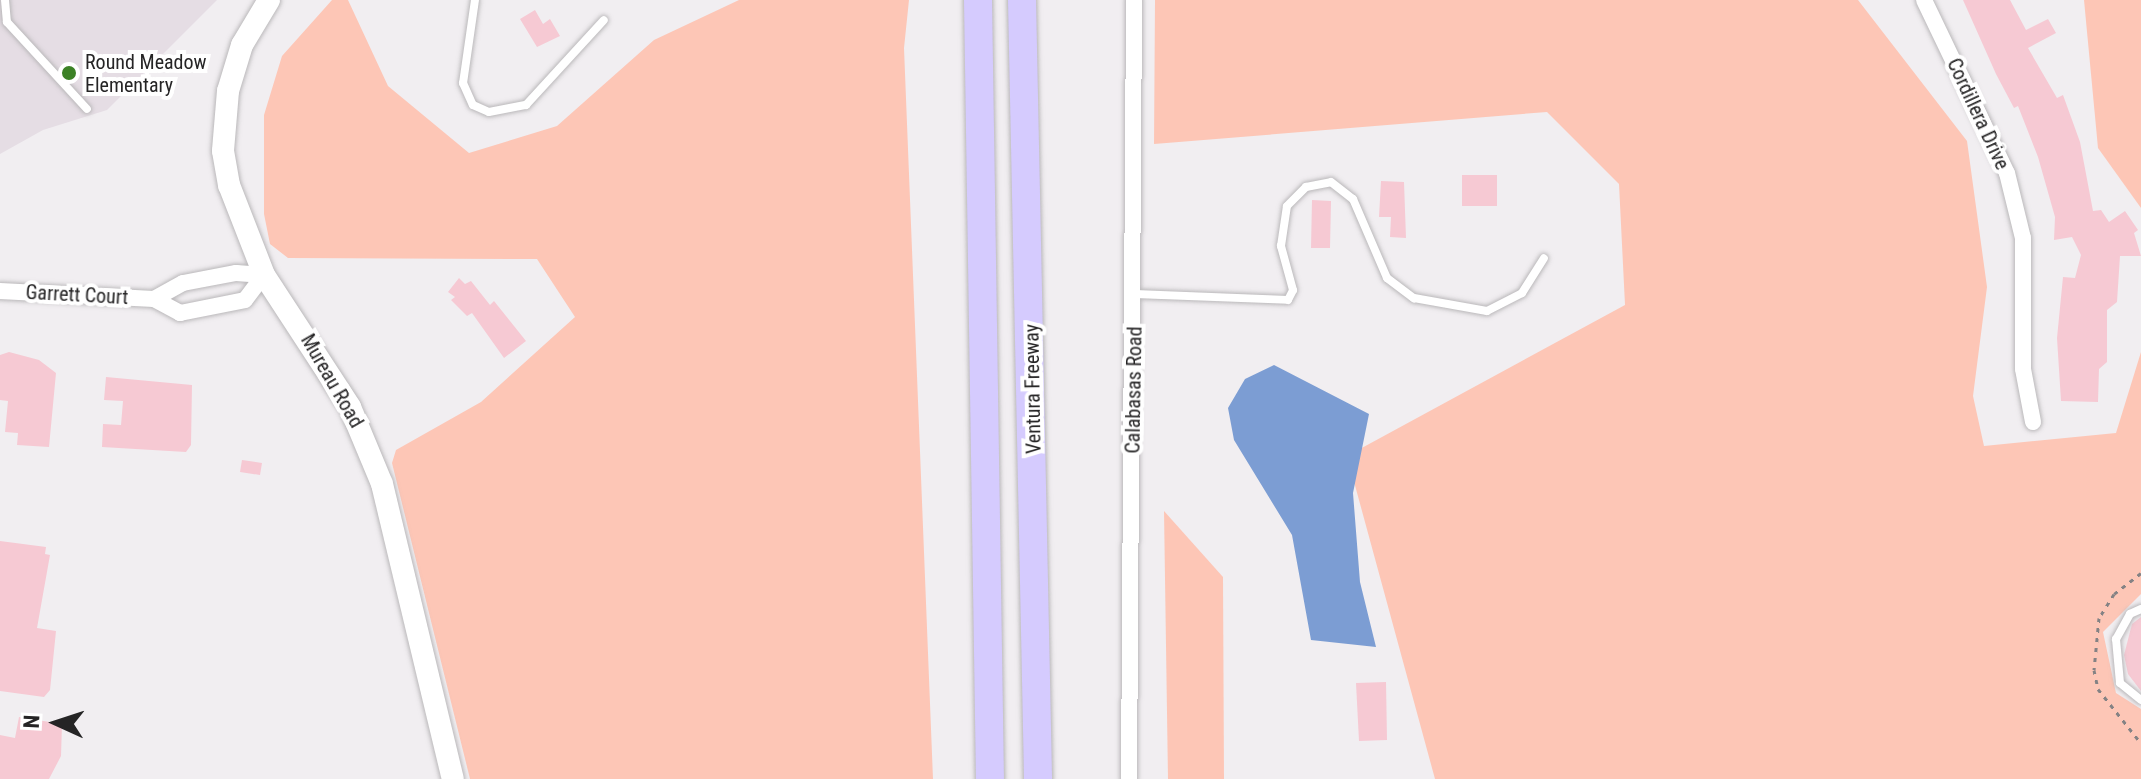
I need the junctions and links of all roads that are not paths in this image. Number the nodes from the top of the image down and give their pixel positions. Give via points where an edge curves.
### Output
1 (5, 0) edge
2 (269, 0) edge
3 (475, 0) edge
4 (978, 0) edge
5 (1022, 0) edge
6 (1134, 0) edge
7 (1924, 0) edge
8 (604, 20) dead end
9 (87, 109) dead end
10 (1544, 258) dead end
11 (264, 275) junction
12 (0, 291) edge
13 (1135, 294) junction
14 (154, 299) junction
15 (2033, 422) dead end
16 (2141, 609) edge
17 (2141, 700) edge
18 (453, 779) edge
19 (990, 779) edge
20 (1038, 779) edge
21 (1129, 779) edge

1 - 9 lane via 7,22
2 - 11 main road, Mureau Road via 242,45 224,118 229,185
3 - 8 lane via 463,83 473,105 489,112 526,105
4 - 19 highway
5 - 20 highway, Ventura Freeway
6 - 13 street, Calabasas Road
7 - 15 street, Cordillera Drive via 2007,173 2023,238 2023,369
10 - 13 lane via 1522,293 1487,311 1414,298 1387,278 1353,199 1331,182 1306,187 1287,206 1281,246 1293,290 1288,300
11 - 14 street, Garrett Court via 236,273 183,283
11 - 14 street, Garrett Court via 245,300 180,313
11 - 18 main road, Mureau Road via 328,368 377,471
12 - 14 street, Garrett Court
13 - 21 street, Calabasas Road
16 - 17 lane via 2130,614 2116,639 2120,683

